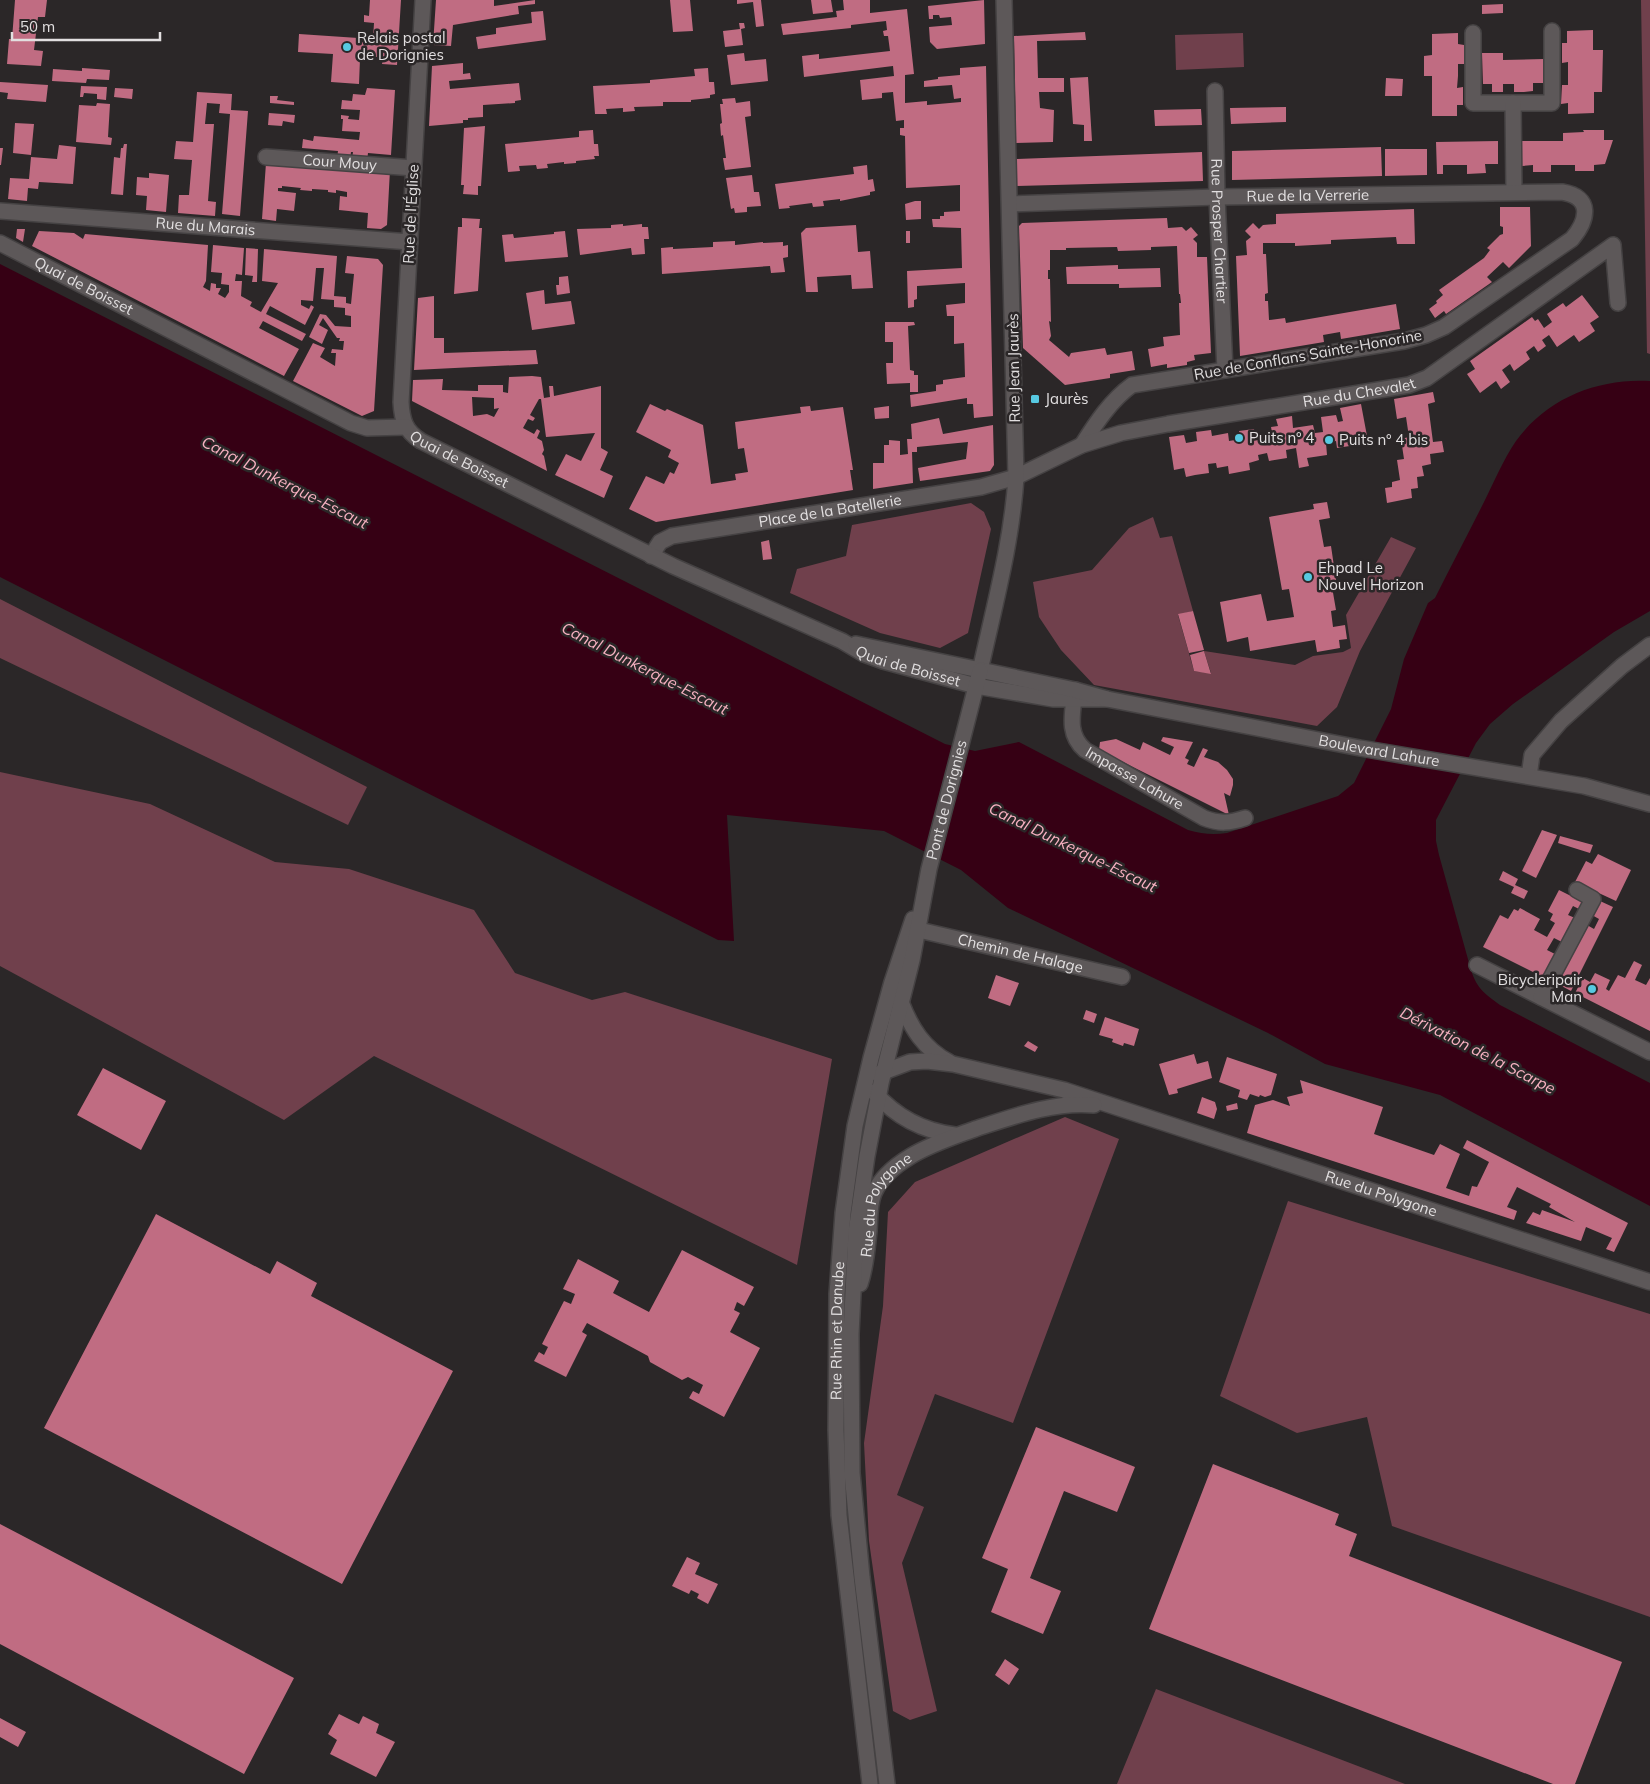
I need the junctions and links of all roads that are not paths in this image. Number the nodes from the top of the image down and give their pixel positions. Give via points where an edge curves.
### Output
1 (424, 0) edge
2 (1004, 0) edge
3 (1552, 31) dead end
4 (1473, 33) dead end
5 (1215, 91) dead end
6 (1513, 103) junction
7 (266, 157) dead end
8 (414, 168) junction
9 (1514, 192) junction
10 (1217, 197) junction
11 (1010, 204) junction
12 (0, 210) edge
13 (1584, 220) joint
14 (410, 242) junction
15 (0, 243) edge
16 (1618, 304) dead end
17 (1225, 370) junction
18 (406, 427) junction
19 (1082, 445) junction
20 (1016, 477) junction
21 (651, 556) junction
22 (842, 641) junction
23 (1650, 645) edge
24 (980, 671) junction
25 (976, 686) junction
26 (1074, 695) junction
27 (964, 730) joint
28 (1529, 776) junction
29 (1650, 804) edge
30 (1245, 818) dead end
31 (929, 869) joint
32 (925, 887) junction
33 (1577, 890) dead end
34 (919, 930) junction
35 (1477, 965) dead end
36 (1122, 976) dead end
37 (1541, 997) junction
38 (901, 1002) junction
39 (1650, 1052) edge
40 (953, 1064) junction
41 (883, 1072) junction
42 (865, 1081) junction
43 (878, 1096) junction
44 (1113, 1107) junction
45 (958, 1135) junction
46 (1650, 1282) edge
47 (852, 1308) junction
48 (870, 1784) edge
49 (887, 1784) edge

1 - 8 street, Rue de l'Église
2 - 11 street, Rue Jean Jaurès
3 - 6 street via 1552,103
4 - 6 street via 1473,103
5 - 10 street, Rue Prosper Chartier
6 - 9 street
7 - 8 street, Cour Mouy
8 - 14 street, Rue de l'Église
9 - 10 street, Rue de la Verrerie
9 - 13 street, Rue de la Verrerie via 1571,194 1584,206
10 - 11 street, Rue de la Verrerie
10 - 17 street, Rue Prosper Chartier
11 - 20 street, Rue Jean Jaurès
12 - 14 street, Rue du Marais
13 - 17 street, Rue de Conflans Sainte-Honorine via 1578,232 1565,244 1444,328 1404,341
14 - 18 street, Rue de l'Église via 401,402
15 - 18 street, Quai de Boisset via 351,423 367,428
16 - 19 street, Rue du Chevalet via 1613,246 1419,382 1151,427
17 - 19 street, Rue de Conflans Sainte-Honorine via 1132,385 1121,392
18 - 21 street, Quai de Boisset via 421,441
19 - 20 street, Rue du Chevalet
20 - 21 street, Place de la Batellerie via 968,490 672,536 660,542
20 - 24 street, Rue Jean Jaurès via 1010,534
21 - 22 street, Quai de Boisset
22 - 24 street, Quai de Boisset
22 - 25 street, Quai de Boisset via 883,661
23 - 28 street via 1561,721 1532,755
24 - 25 street, Rue Jean Jaurès
24 - 26 street, Boulevard Lahure
25 - 26 street, Boulevard Lahure via 1053,699
25 - 27 street, Rue Jean Jaurès
26 - 28 street, Boulevard Lahure
26 - 30 street, Impasse Lahure via 1072,731 1085,750 1204,818 1220,823
27 - 31 street, Pont de Dorignies
28 - 29 street, Boulevard Lahure via 1584,786
31 - 32 street, Rue Rhin et Danube
32 - 34 street, Rue Rhin et Danube
32 - 42 street, Rue Rhin et Danube via 899,958
33 - 37 street via 1592,899
34 - 36 street, Chemin de Halage
34 - 38 street, Rue Rhin et Danube
35 - 37 street
37 - 39 street
38 - 40 street, Rue du Polygone via 917,1035 931,1050
38 - 41 street, Rue Rhin et Danube
40 - 41 street, Rue du Polygone via 910,1062
40 - 44 street, Rue du Polygone via 1064,1090
41 - 42 street, Rue du Polygone
41 - 43 street, Rue Rhin et Danube
42 - 43 street, Rue du Polygone
42 - 48 street, Rue Rhin et Danube via 850,1153 842,1230 837,1294 836,1430 839,1515
43 - 45 street, Rue du Polygone via 914,1124 935,1132
43 - 47 street, Rue Rhin et Danube via 859,1210
44 - 45 street, Rue du Polygone via 1079,1104 1043,1109
44 - 46 street, Rue du Polygone
45 - 47 street, Rue du Polygone via 913,1155 892,1170 877,1187 871,1204 865,1264
47 - 49 street, Rue Rhin et Danube via 852,1473

